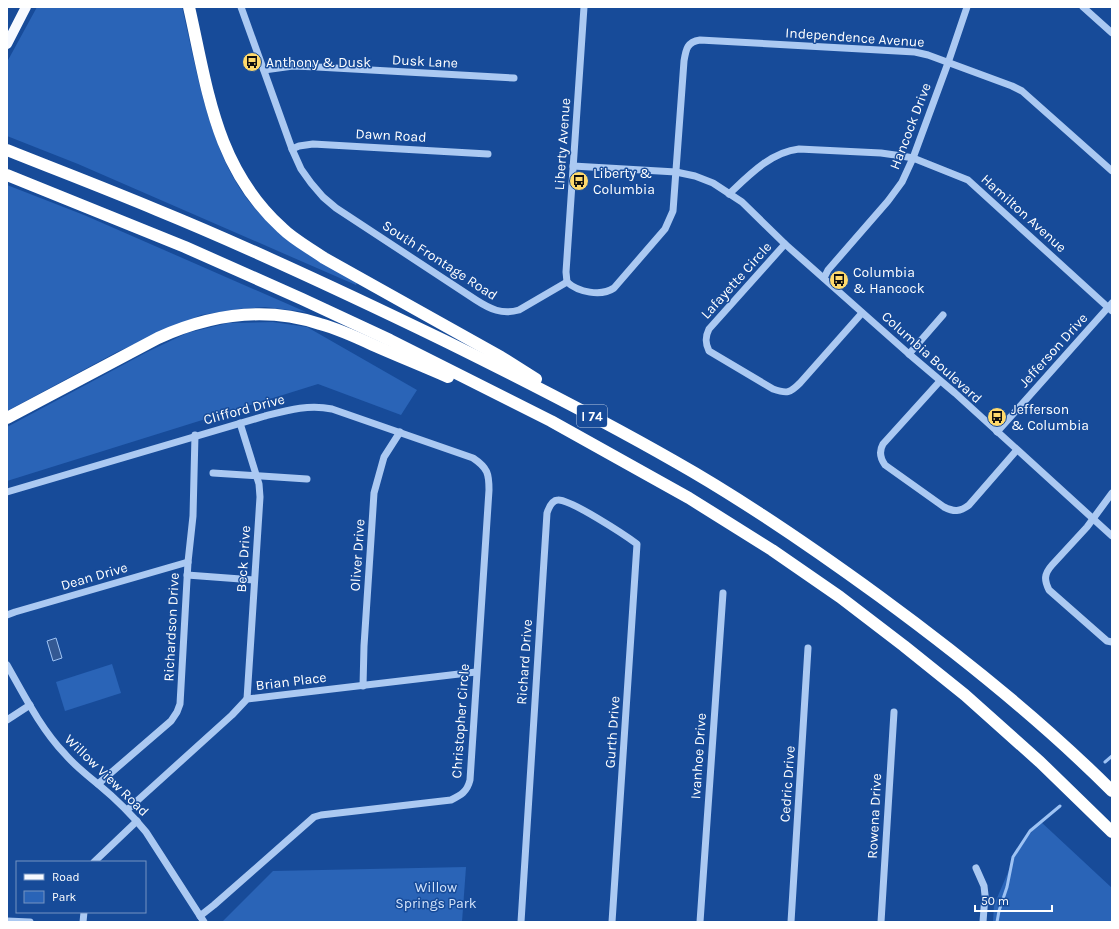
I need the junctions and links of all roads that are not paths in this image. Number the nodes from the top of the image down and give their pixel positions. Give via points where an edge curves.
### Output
1 (26, 7) edge
2 (189, 7) edge
3 (240, 7) edge
4 (584, 7) edge
5 (968, 7) edge
6 (1083, 7) edge
7 (1112, 33) edge
8 (7, 44) edge
9 (948, 63) junction
10 (264, 70) junction
11 (514, 78) dead end
12 (292, 149) junction
13 (7, 150) edge
14 (488, 154) dead end
15 (913, 158) junction
16 (573, 166) junction
17 (1112, 171) edge
18 (676, 172) junction
19 (7, 175) edge
20 (729, 194) junction
21 (785, 244) junction
22 (824, 278) junction
23 (567, 282) junction
24 (1111, 307) edge
25 (862, 313) junction
26 (943, 315) dead end
27 (908, 354) junction
28 (940, 381) junction
29 (584, 411) junction
30 (7, 418) edge
31 (551, 421) junction
32 (240, 423) junction
33 (400, 432) junction
34 (997, 432) junction
35 (195, 435) junction
36 (1016, 451) junction
37 (484, 467) joint
38 (213, 473) dead end
39 (257, 476) junction
40 (307, 479) dead end
41 (7, 492) edge
42 (1112, 493) edge
43 (1092, 519) junction
44 (1112, 536) edge
45 (637, 544) joint
46 (188, 562) junction
47 (187, 575) junction
48 (254, 580) junction
49 (723, 593) dead end
50 (7, 615) edge
51 (1112, 642) edge
52 (808, 648) dead end
53 (7, 665) edge
54 (476, 672) junction
55 (363, 686) junction
56 (247, 699) junction
57 (30, 705) junction
58 (894, 712) dead end
59 (7, 720) edge
60 (98, 784) junction
61 (1112, 790) edge
62 (126, 810) junction
63 (137, 821) junction
64 (1112, 832) edge
65 (95, 861) edge
66 (976, 868) dead end
67 (202, 919) edge
68 (7, 921) edge
69 (30, 922) edge
70 (521, 922) edge
71 (612, 922) edge
72 (700, 922) edge
73 (791, 922) edge
74 (881, 922) edge
75 (983, 922) edge

1 - 8 main road
2 - 29 highway via 218,130 226,152 248,190 264,210 282,228 318,254 501,357
3 - 10 street, South Frontage Road
4 - 16 street, Liberty Avenue
5 - 9 street, Hancock Drive
6 - 7 street
9 - 15 street, Hancock Drive
9 - 17 street, Independence Avenue via 1022,91
9 - 18 street, Independence Avenue via 915,52 693,41 686,50 684,62
10 - 11 street, Dusk Lane via 293,66
10 - 12 street, South Frontage Road
12 - 14 street, Dawn Road via 312,144
12 - 23 street, South Frontage Road via 301,169 327,200 490,308 500,312 519,310
13 - 29 highway, I 74 via 158,210 298,271
15 - 20 street, Hamilton Avenue via 881,153 789,150 769,160
15 - 22 street, Hancock Drive via 902,182 888,201 828,270
15 - 24 street, Hamilton Avenue via 968,180
16 - 18 street, Columbia Boulevard
16 - 23 street, Liberty Avenue
18 - 20 street, Columbia Boulevard via 713,183
18 - 23 street via 674,211 671,218 665,229 614,288 604,292 592,292 577,289
19 - 31 highway, I 74 via 178,244 302,299 442,365
20 - 21 street, Columbia Boulevard via 742,202
21 - 22 street, Columbia Boulevard
21 - 25 street, Lafayette Circle via 709,329 706,338 709,350 773,389 788,392 800,383
22 - 25 street, Columbia Boulevard
24 - 34 street, Jefferson Drive
25 - 27 street, Columbia Boulevard
26 - 27 street
27 - 28 street, Columbia Boulevard
28 - 34 street, Columbia Boulevard
28 - 36 street via 883,444 880,456 885,464 944,507 958,511 969,505
29 - 61 highway, I 74 via 733,496 844,570 934,636 1047,730
30 - 31 highway via 176,330 198,322 241,315 296,318 318,323
31 - 64 highway, I 74 via 689,498 772,550 840,597 965,696 1040,762
32 - 33 street, Clifford Drive via 300,408 322,407
32 - 35 street, Clifford Drive
32 - 39 street, Beck Drive
33 - 37 street, Clifford Drive via 473,458
33 - 55 street, Oliver Drive via 384,457 374,492
34 - 36 street, Columbia Boulevard
35 - 41 street, Clifford Drive
35 - 46 street, Richardson Drive via 193,516
36 - 43 street, Columbia Boulevard
37 - 54 street, Christopher Circle via 489,476 490,490
38 - 39 street
39 - 40 street
39 - 48 street, Beck Drive via 260,497
42 - 43 street
43 - 44 street, Columbia Boulevard
43 - 51 street via 1047,571 1045,583 1055,595
45 - 70 street, Richard Drive via 616,529 563,500 554,501 547,513
45 - 71 street, Gurth Drive
46 - 47 street, Richardson Drive
46 - 50 street, Dean Drive
47 - 48 street
47 - 60 street, Richardson Drive via 180,704 177,712 171,721
48 - 56 street, Beck Drive
49 - 72 street, Ivanhoe Drive
52 - 73 street, Cedric Drive
53 - 57 street, Willow View Road
54 - 55 street, Brian Place
54 - 67 street, Christopher Circle via 470,780 461,796 451,800 314,817 214,905
55 - 56 street, Brian Place
56 - 62 street, Brian Place
57 - 59 street
57 - 60 street, Willow View Road via 63,753
58 - 74 street, Rowena Drive
60 - 62 street, Willow View Road
62 - 63 street, Willow View Road
63 - 65 street
63 - 67 street, Willow View Road
66 - 75 street via 984,886
68 - 69 street

